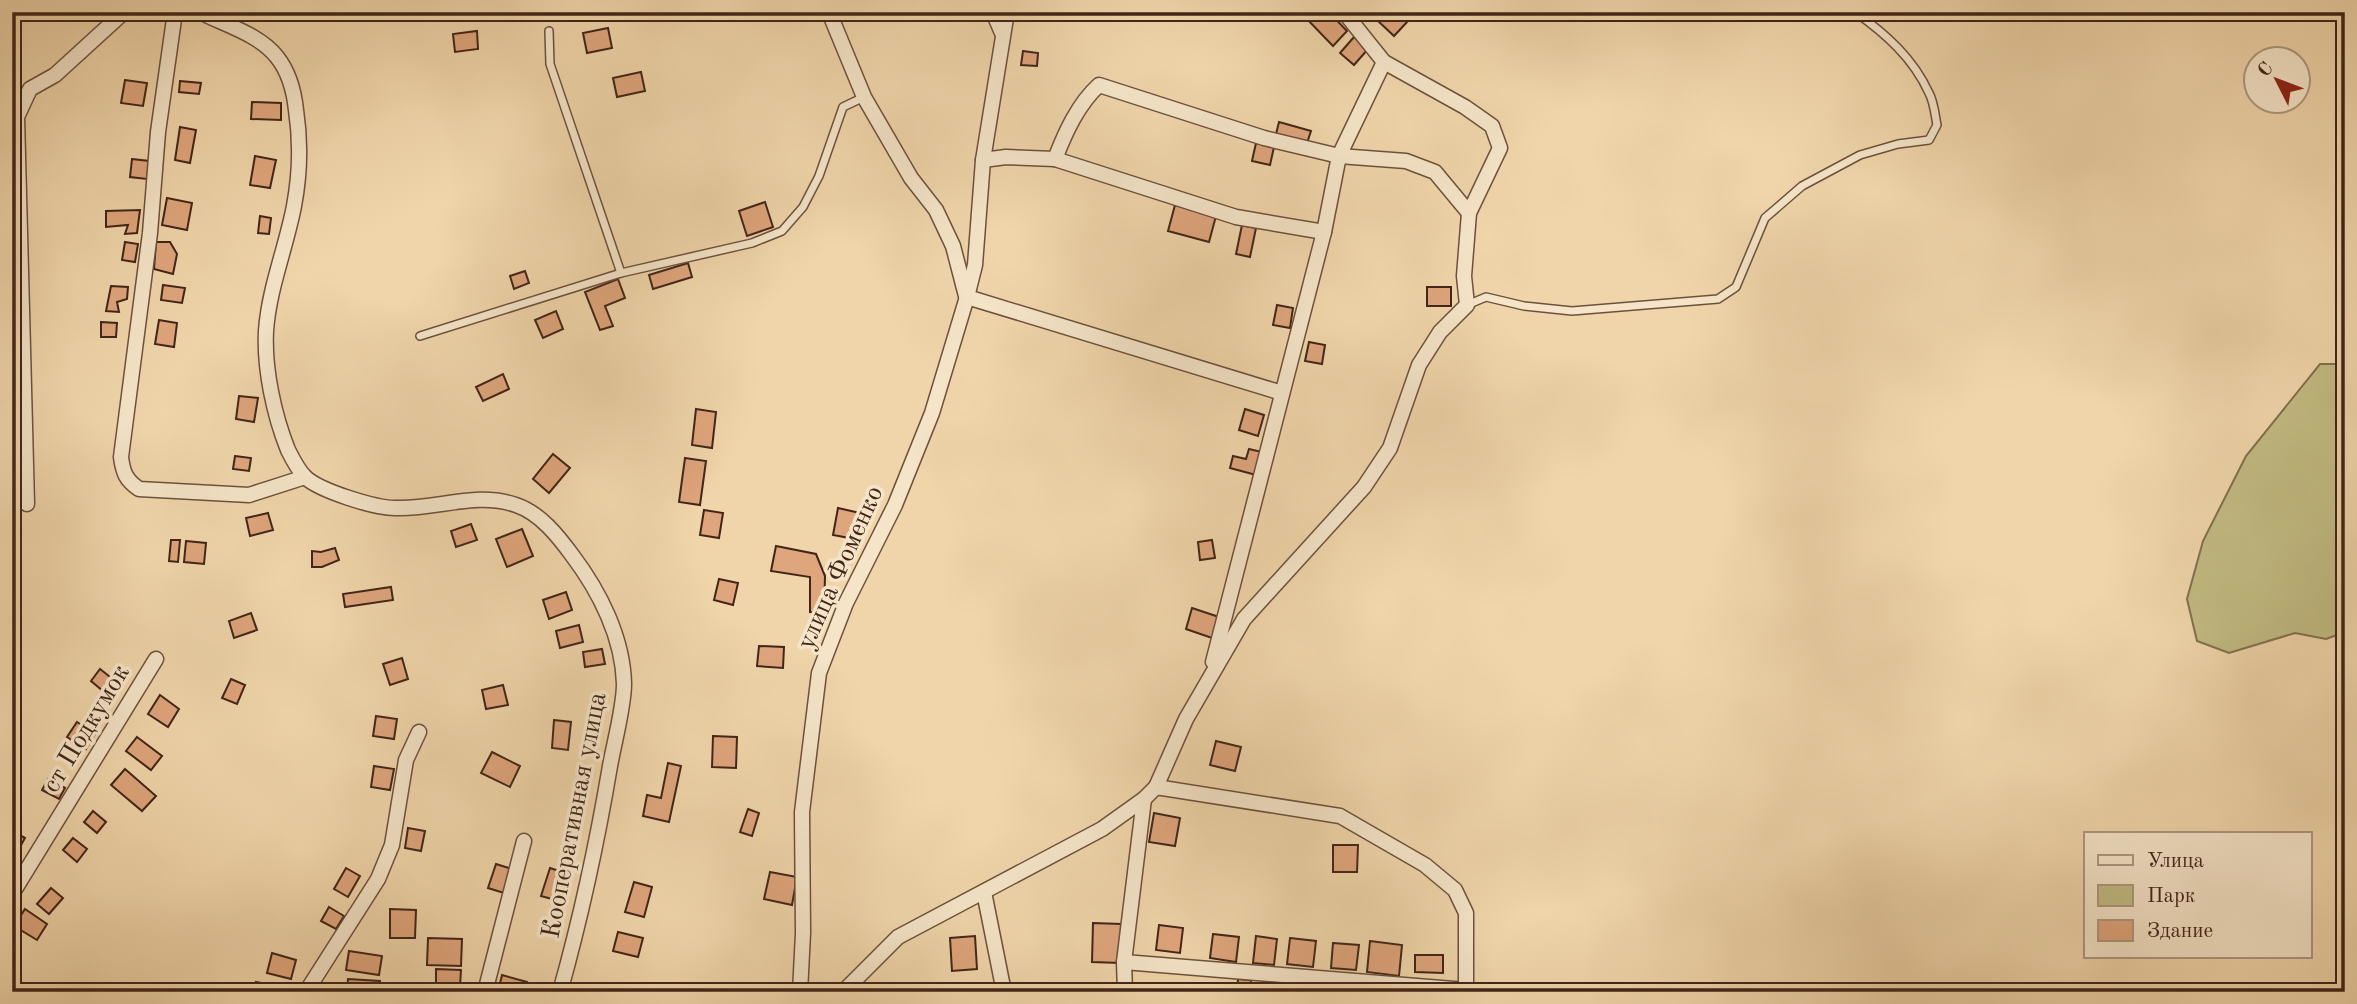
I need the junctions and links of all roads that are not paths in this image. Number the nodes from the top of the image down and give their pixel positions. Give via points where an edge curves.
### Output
1 (124, 12) edge
2 (176, 12) edge
3 (200, 12) edge
4 (829, 12) edge
5 (993, 12) edge
6 (1007, 12) edge
7 (1344, 12) edge
8 (1855, 12) edge
9 (549, 31) dead end
10 (1002, 33) junction
11 (1384, 62) junction
12 (864, 97) junction
13 (1339, 156) junction
14 (1055, 159) junction
15 (983, 160) junction
16 (1469, 213) junction
17 (1324, 232) junction
18 (621, 273) junction
19 (967, 297) junction
20 (1467, 305) junction
21 (419, 336) dead end
22 (1282, 393) junction
23 (305, 477) junction
24 (27, 504) dead end
25 (156, 659) dead end
26 (1209, 677) junction
27 (419, 732) dead end
28 (1156, 787) junction
29 (1144, 799) junction
30 (524, 841) dead end
31 (984, 892) junction
32 (12, 894) edge
33 (1125, 962) junction
34 (1466, 991) edge
35 (306, 992) edge
36 (485, 992) edge
37 (560, 992) edge
38 (800, 992) edge
39 (843, 992) edge
40 (1004, 992) edge
41 (1125, 992) edge

1 - 24 street via 55,75 30,89 17,117
2 - 23 street via 158,132 121,457 123,472 139,489 249,495
3 - 23 street via 256,38 276,55 288,74 295,102 299,172 266,333 281,426 289,453
4 - 12 street
5 - 10 street
6 - 10 street, улица Фоменко
7 - 11 street
8 - 20 lane via 1907,57 1930,94 1937,125 1928,140 1860,155 1802,186 1765,218 1736,287 1717,299 1572,311 1486,297
9 - 18 lane via 550,64
10 - 15 street, улица Фоменко
11 - 13 street
11 - 16 street via 1492,126 1500,148
12 - 18 lane via 843,107 819,176 803,207 782,231 752,243
12 - 19 street via 911,178 936,210 953,246
13 - 14 street via 1264,138 1099,85 1087,96
13 - 16 street via 1406,161 1435,172
13 - 17 street
14 - 15 street
14 - 17 street via 1236,217
15 - 19 street, улица Фоменко via 975,265
16 - 20 street via 1464,276
17 - 22 street
18 - 21 lane
19 - 22 street
19 - 38 street, улица Фоменко via 932,412 819,673 802,812
20 - 26 street via 1440,331 1419,365 1390,448 1364,487 1244,619
22 - 26 street
23 - 37 street, Кооперативная улица via 334,493 393,509 479,499 517,505 552,529 599,597 618,641 624,686 582,915
25 - 32 street, ст Подкумок
26 - 28 street
27 - 35 street via 406,760 392,845 378,879
28 - 29 street
28 - 34 street via 1340,816 1425,865 1455,890 1466,913
29 - 31 street via 1102,829
29 - 33 street
30 - 36 street
31 - 39 street via 898,937
31 - 40 street
33 - 34 street
33 - 41 street

